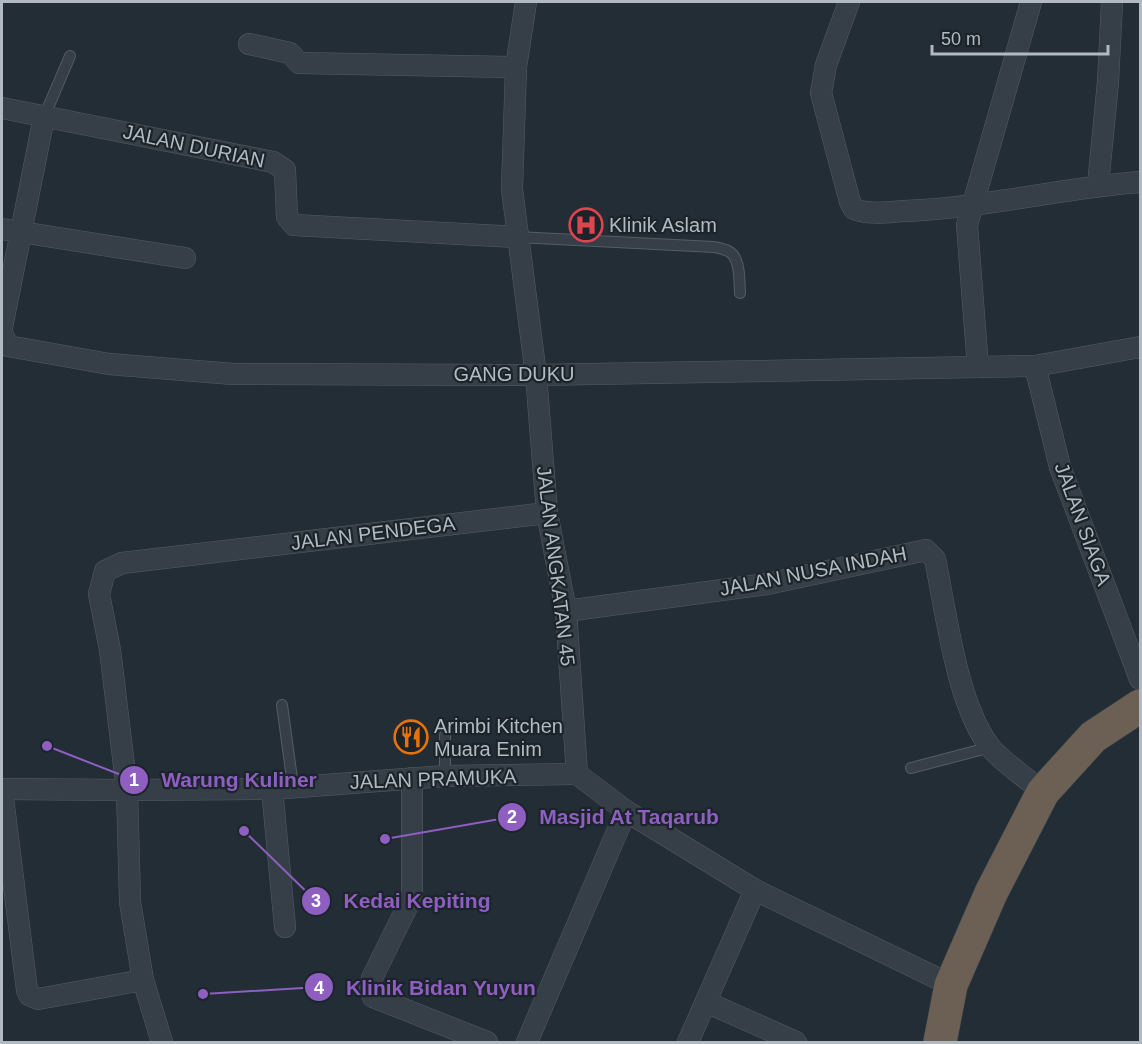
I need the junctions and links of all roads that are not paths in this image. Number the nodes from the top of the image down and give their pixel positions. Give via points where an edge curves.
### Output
1 (526, 2) edge
2 (849, 2) edge
3 (1030, 2) edge
4 (1112, 2) edge
5 (249, 44) dead end
6 (70, 56) dead end
7 (516, 67) junction
8 (2, 108) edge
9 (44, 117) junction
10 (1140, 182) edge
11 (1098, 185) junction
12 (973, 206) junction
13 (11, 230) edge
14 (517, 237) junction
15 (185, 258) dead end
16 (740, 293) dead end
17 (2, 327) edge
18 (2, 333) edge
19 (1140, 346) edge
20 (1035, 366) junction
21 (978, 367) junction
22 (536, 375) junction
23 (548, 513) junction
24 (566, 611) junction
25 (1140, 679) edge
26 (282, 705) dead end
27 (1140, 706) edge
28 (445, 735) dead end
29 (991, 747) junction
30 (911, 768) dead end
31 (577, 774) junction
32 (445, 776) junction
33 (412, 778) junction
34 (283, 787) junction
35 (2, 790) edge
36 (127, 790) junction
37 (1043, 792) junction
38 (626, 812) junction
39 (755, 890) junction
40 (285, 927) dead end
41 (143, 980) junction
42 (951, 985) junction
43 (706, 1002) junction
44 (162, 1042) edge
45 (487, 1042) edge
46 (528, 1042) edge
47 (688, 1042) edge
48 (796, 1042) edge
49 (939, 1042) edge

1 - 7 street, JALAN ANGKATAN 45
2 - 12 street via 826,65 821,93 854,209 861,212
3 - 12 street
4 - 11 street
5 - 7 street via 290,53 299,63
6 - 9 lane
7 - 14 street, JALAN ANGKATAN 45 via 512,189
8 - 9 street, JALAN DURIAN
9 - 13 street
9 - 14 street, JALAN DURIAN via 273,162 285,170 287,217 294,225
10 - 11 street
11 - 12 street
12 - 21 street via 967,225
13 - 15 street
13 - 17 street
14 - 16 lane via 714,246 735,256
14 - 22 street, JALAN ANGKATAN 45
18 - 22 street, GANG DUKU via 8,346 98,362 233,374
19 - 20 street, GANG DUKU
20 - 21 street, GANG DUKU
20 - 25 street, JALAN SIAGA via 1060,467
21 - 22 street, GANG DUKU
22 - 23 street, JALAN ANGKATAN 45
23 - 24 street, JALAN ANGKATAN 45
23 - 36 street, JALAN PENDEGA via 122,563 105,571 99,594
24 - 29 street, JALAN NUSA INDAH via 767,584 926,550 935,559 962,688
24 - 31 street, JALAN ANGKATAN 45
26 - 34 lane
27 - 37 highway via 1093,737
28 - 32 lane
29 - 30 lane
29 - 37 street, JALAN NUSA INDAH
31 - 32 street, JALAN PRAMUKA
31 - 38 street
32 - 33 street, JALAN PRAMUKA
33 - 34 street, JALAN PRAMUKA
33 - 45 street via 412,894 370,989 373,997
34 - 36 street, JALAN PRAMUKA
34 - 40 street
35 - 36 street, JALAN PRAMUKA
35 - 41 street via 30,995 38,999
36 - 41 street via 130,902
37 - 42 highway via 991,894
38 - 39 street
38 - 46 street
39 - 42 street
39 - 43 street
41 - 44 street
42 - 49 highway
43 - 47 street
43 - 48 street

